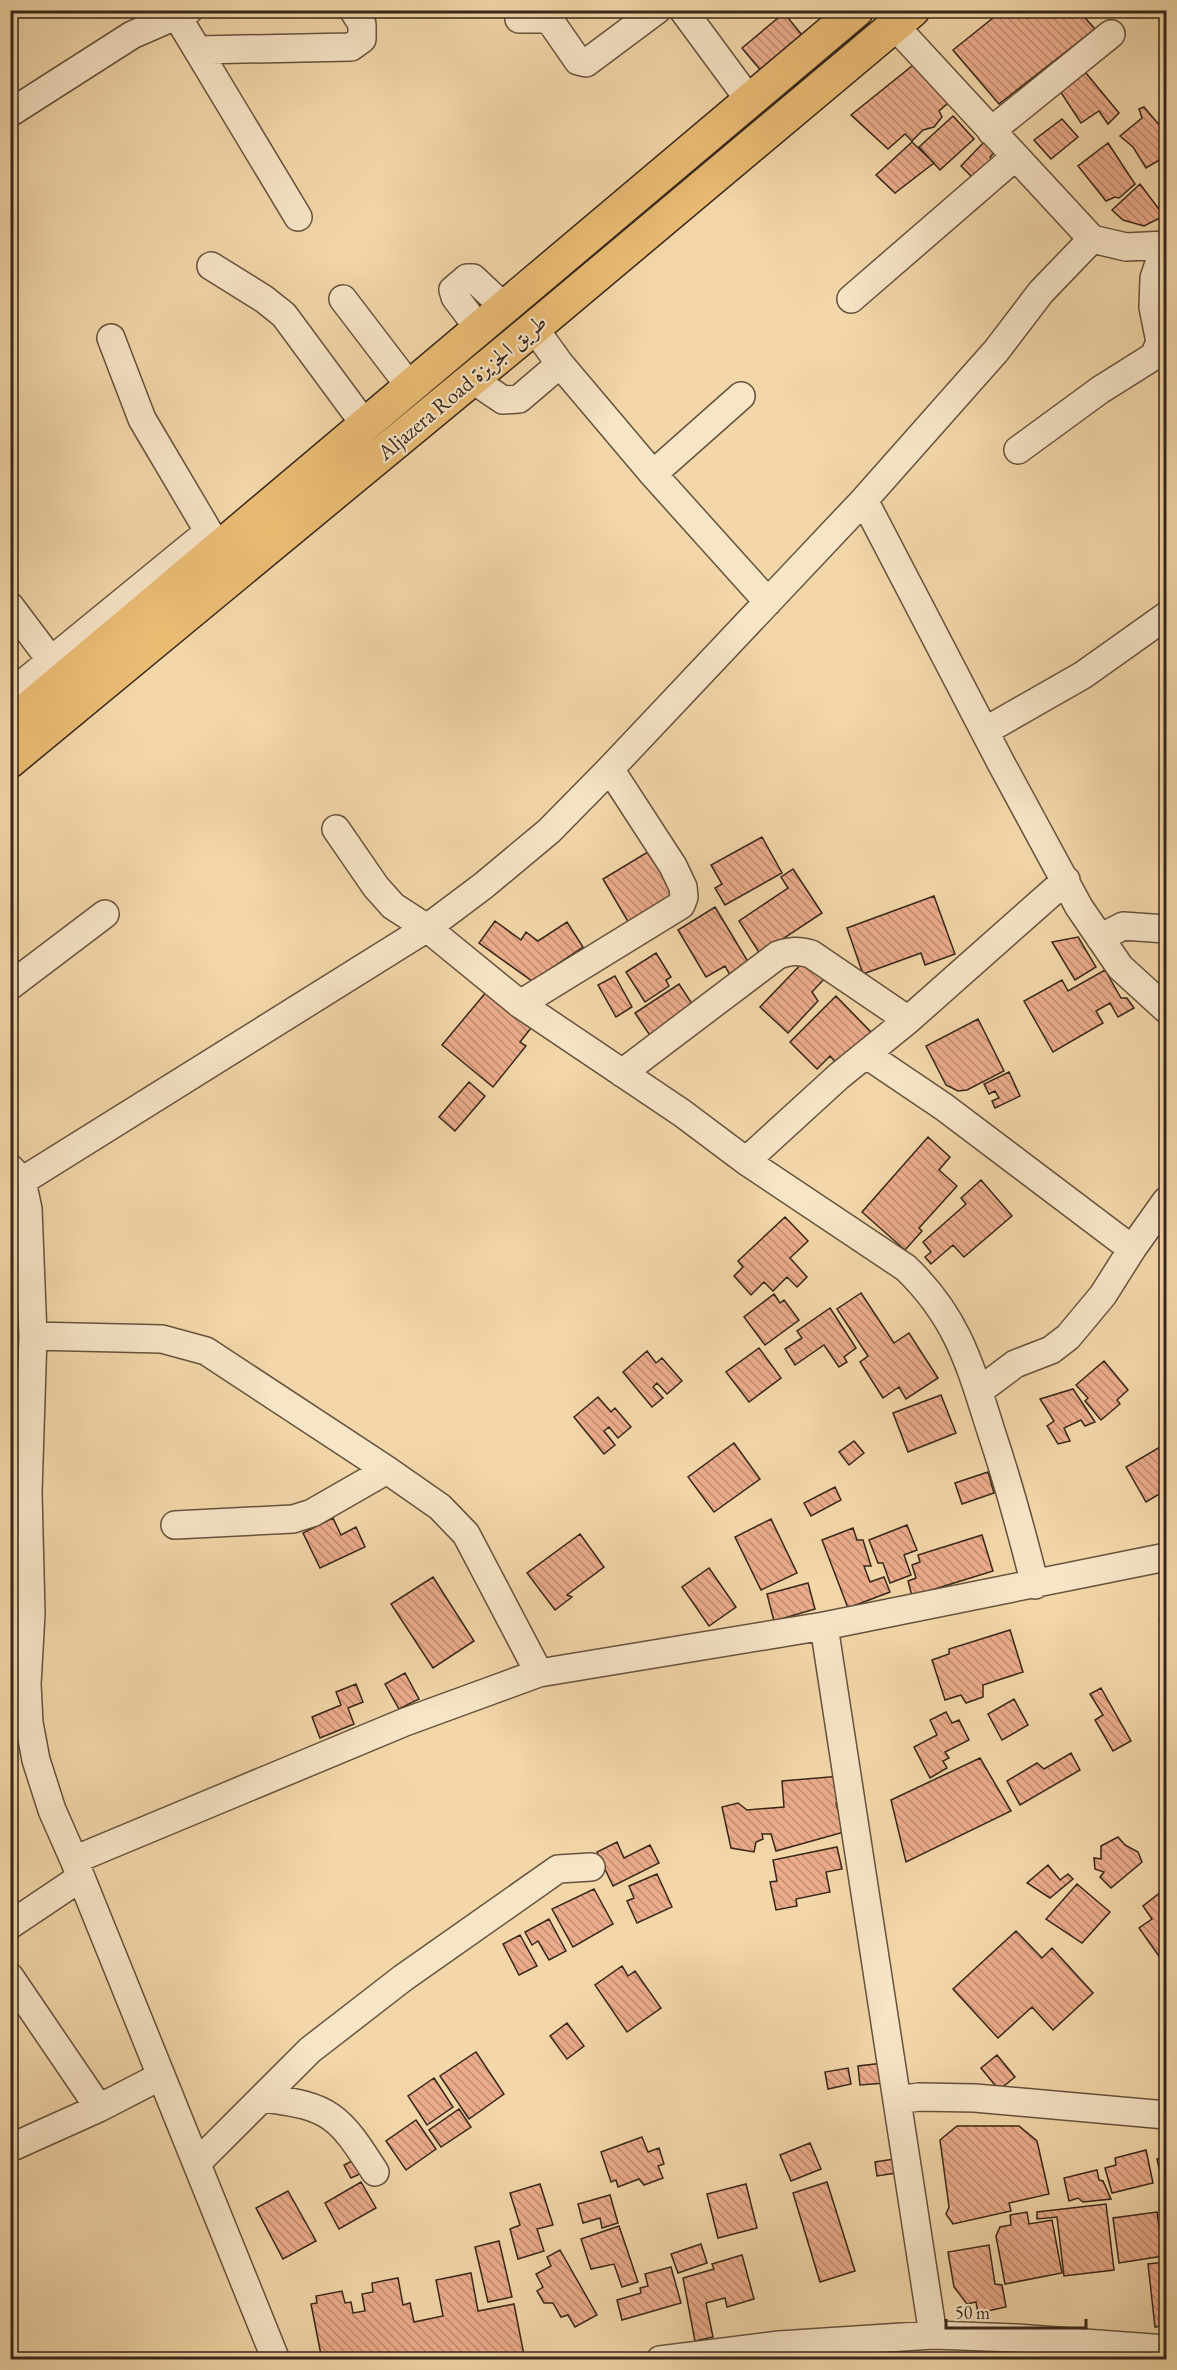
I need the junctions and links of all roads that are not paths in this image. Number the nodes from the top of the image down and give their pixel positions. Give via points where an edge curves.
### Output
1 (353, 10) edge
2 (657, 10) edge
3 (683, 10) edge
4 (857, 10) edge
5 (183, 13) edge
6 (903, 18) edge
7 (519, 19) dead end
8 (1111, 34) dead end
9 (198, 50) junction
10 (750, 101) junction
11 (10, 113) edge
12 (991, 131) junction
13 (1015, 158) junction
14 (298, 217) dead end
15 (1092, 239) junction
16 (1166, 245) edge
17 (211, 266) dead end
18 (344, 299) dead end
19 (851, 299) dead end
20 (506, 309) junction
21 (534, 328) junction
22 (480, 330) junction
23 (111, 338) dead end
24 (560, 364) junction
25 (472, 379) junction
26 (411, 388) junction
27 (741, 396) dead end
28 (366, 426) junction
29 (1018, 450) dead end
30 (653, 474) junction
31 (864, 500) junction
32 (213, 541) junction
33 (768, 602) junction
34 (10, 606) edge
35 (1167, 616) edge
36 (58, 670) junction
37 (10, 694) edge
38 (10, 724) edge
39 (985, 732) junction
40 (10, 761) edge
41 (610, 769) junction
42 (336, 829) dead end
43 (1066, 880) junction
44 (105, 914) dead end
45 (427, 928) junction
46 (1167, 929) edge
47 (1100, 938) junction
48 (10, 986) edge
49 (520, 1004) junction
50 (1167, 1009) edge
51 (908, 1020) junction
52 (867, 1055) junction
53 (622, 1073) junction
54 (746, 1161) junction
55 (16, 1174) edge
56 (1167, 1201) edge
57 (1132, 1248) junction
58 (33, 1336) junction
59 (979, 1390) junction
60 (20, 1441) edge
61 (10, 1469) edge
62 (387, 1470) junction
63 (28, 1492) junction
64 (175, 1525) dead end
65 (1167, 1557) edge
66 (1035, 1585) junction
67 (825, 1626) junction
68 (539, 1673) junction
69 (591, 1867) dead end
70 (77, 1869) junction
71 (10, 1925) edge
72 (10, 1977) edge
73 (161, 2076) junction
74 (263, 2098) junction
75 (897, 2100) junction
76 (99, 2108) junction
77 (1167, 2115) edge
78 (10, 2148) edge
79 (196, 2163) junction
80 (375, 2172) dead end
81 (933, 2335) junction
82 (1167, 2349) edge
83 (837, 2350) edge
84 (276, 2360) edge
85 (660, 2360) edge

1 - 9 street via 362,24 362,39 351,47
2 - 7 street via 586,63 578,61 551,22
3 - 10 street
4 - 10 main road, Aljazera Road طريق الجزيزة
5 - 9 street
5 - 11 street via 132,35
6 - 12 street
6 - 21 main road, Aljazera Road طريق الجزيزة
8 - 12 street
9 - 14 street
10 - 20 main road, Aljazera Road طريق الجزيزة
12 - 13 street
13 - 15 street
13 - 19 street
15 - 16 street via 1126,247
15 - 31 street via 1041,292 996,351
16 - 29 street via 1154,278 1153,307 1160,342 1154,356
17 - 28 street via 284,315
18 - 26 street
20 - 22 main road, Aljazera Road طريق الجزيزة
20 - 22 street via 474,278 467,278 453,290 454,297
21 - 24 street
21 - 25 main road, Aljazera Road طريق الجزيزة
22 - 26 main road, Aljazera Road طريق الجزيزة
23 - 32 street via 142,419
24 - 25 street via 519,399 503,400
24 - 30 street
25 - 40 main road, Aljazera Road طريق الجزيزة
26 - 28 main road, Aljazera Road طريق الجزيزة
27 - 30 street
28 - 32 main road, Aljazera Road طريق الجزيزة
30 - 33 street
31 - 33 street
31 - 39 street
32 - 36 main road, Aljazera Road طريق الجزيزة
33 - 41 street
34 - 36 street
35 - 39 street via 1083,675
36 - 37 street
36 - 38 main road, Aljazera Road طريق الجزيزة
39 - 43 street
41 - 45 street via 549,831
41 - 49 street via 673,866 683,887 681,905
42 - 45 street via 393,906
43 - 47 street
43 - 51 street
44 - 48 street
45 - 49 street
45 - 55 street
46 - 47 street via 1123,926
47 - 50 street via 1120,967
49 - 53 street
51 - 52 street
51 - 53 street via 811,954 788,952 777,955
52 - 54 street
52 - 57 street via 944,1107
53 - 54 street
54 - 59 street via 906,1268 926,1287 957,1334
55 - 58 street via 28,1209
56 - 57 street
57 - 59 street via 1102,1295 1068,1337 1051,1350 1015,1364
58 - 60 street
58 - 62 street via 162,1339 206,1351
59 - 66 street via 1017,1510
60 - 63 street
61 - 63 street via 20,1476
62 - 64 street via 312,1513 293,1519
62 - 68 street via 440,1507 466,1534
63 - 70 street via 29,1723 52,1810
65 - 66 street
66 - 67 street
67 - 68 street
67 - 75 street
68 - 70 street via 405,1722
69 - 74 street via 558,1869 432,1957 310,2050
70 - 71 street
70 - 73 street
72 - 76 street
73 - 76 street
73 - 79 street
74 - 79 street
74 - 80 street via 300,2102 328,2113 348,2130
75 - 77 street via 975,2098
75 - 81 street
76 - 78 street
79 - 84 street
81 - 82 street
81 - 83 street
83 - 85 street via 779,2345

